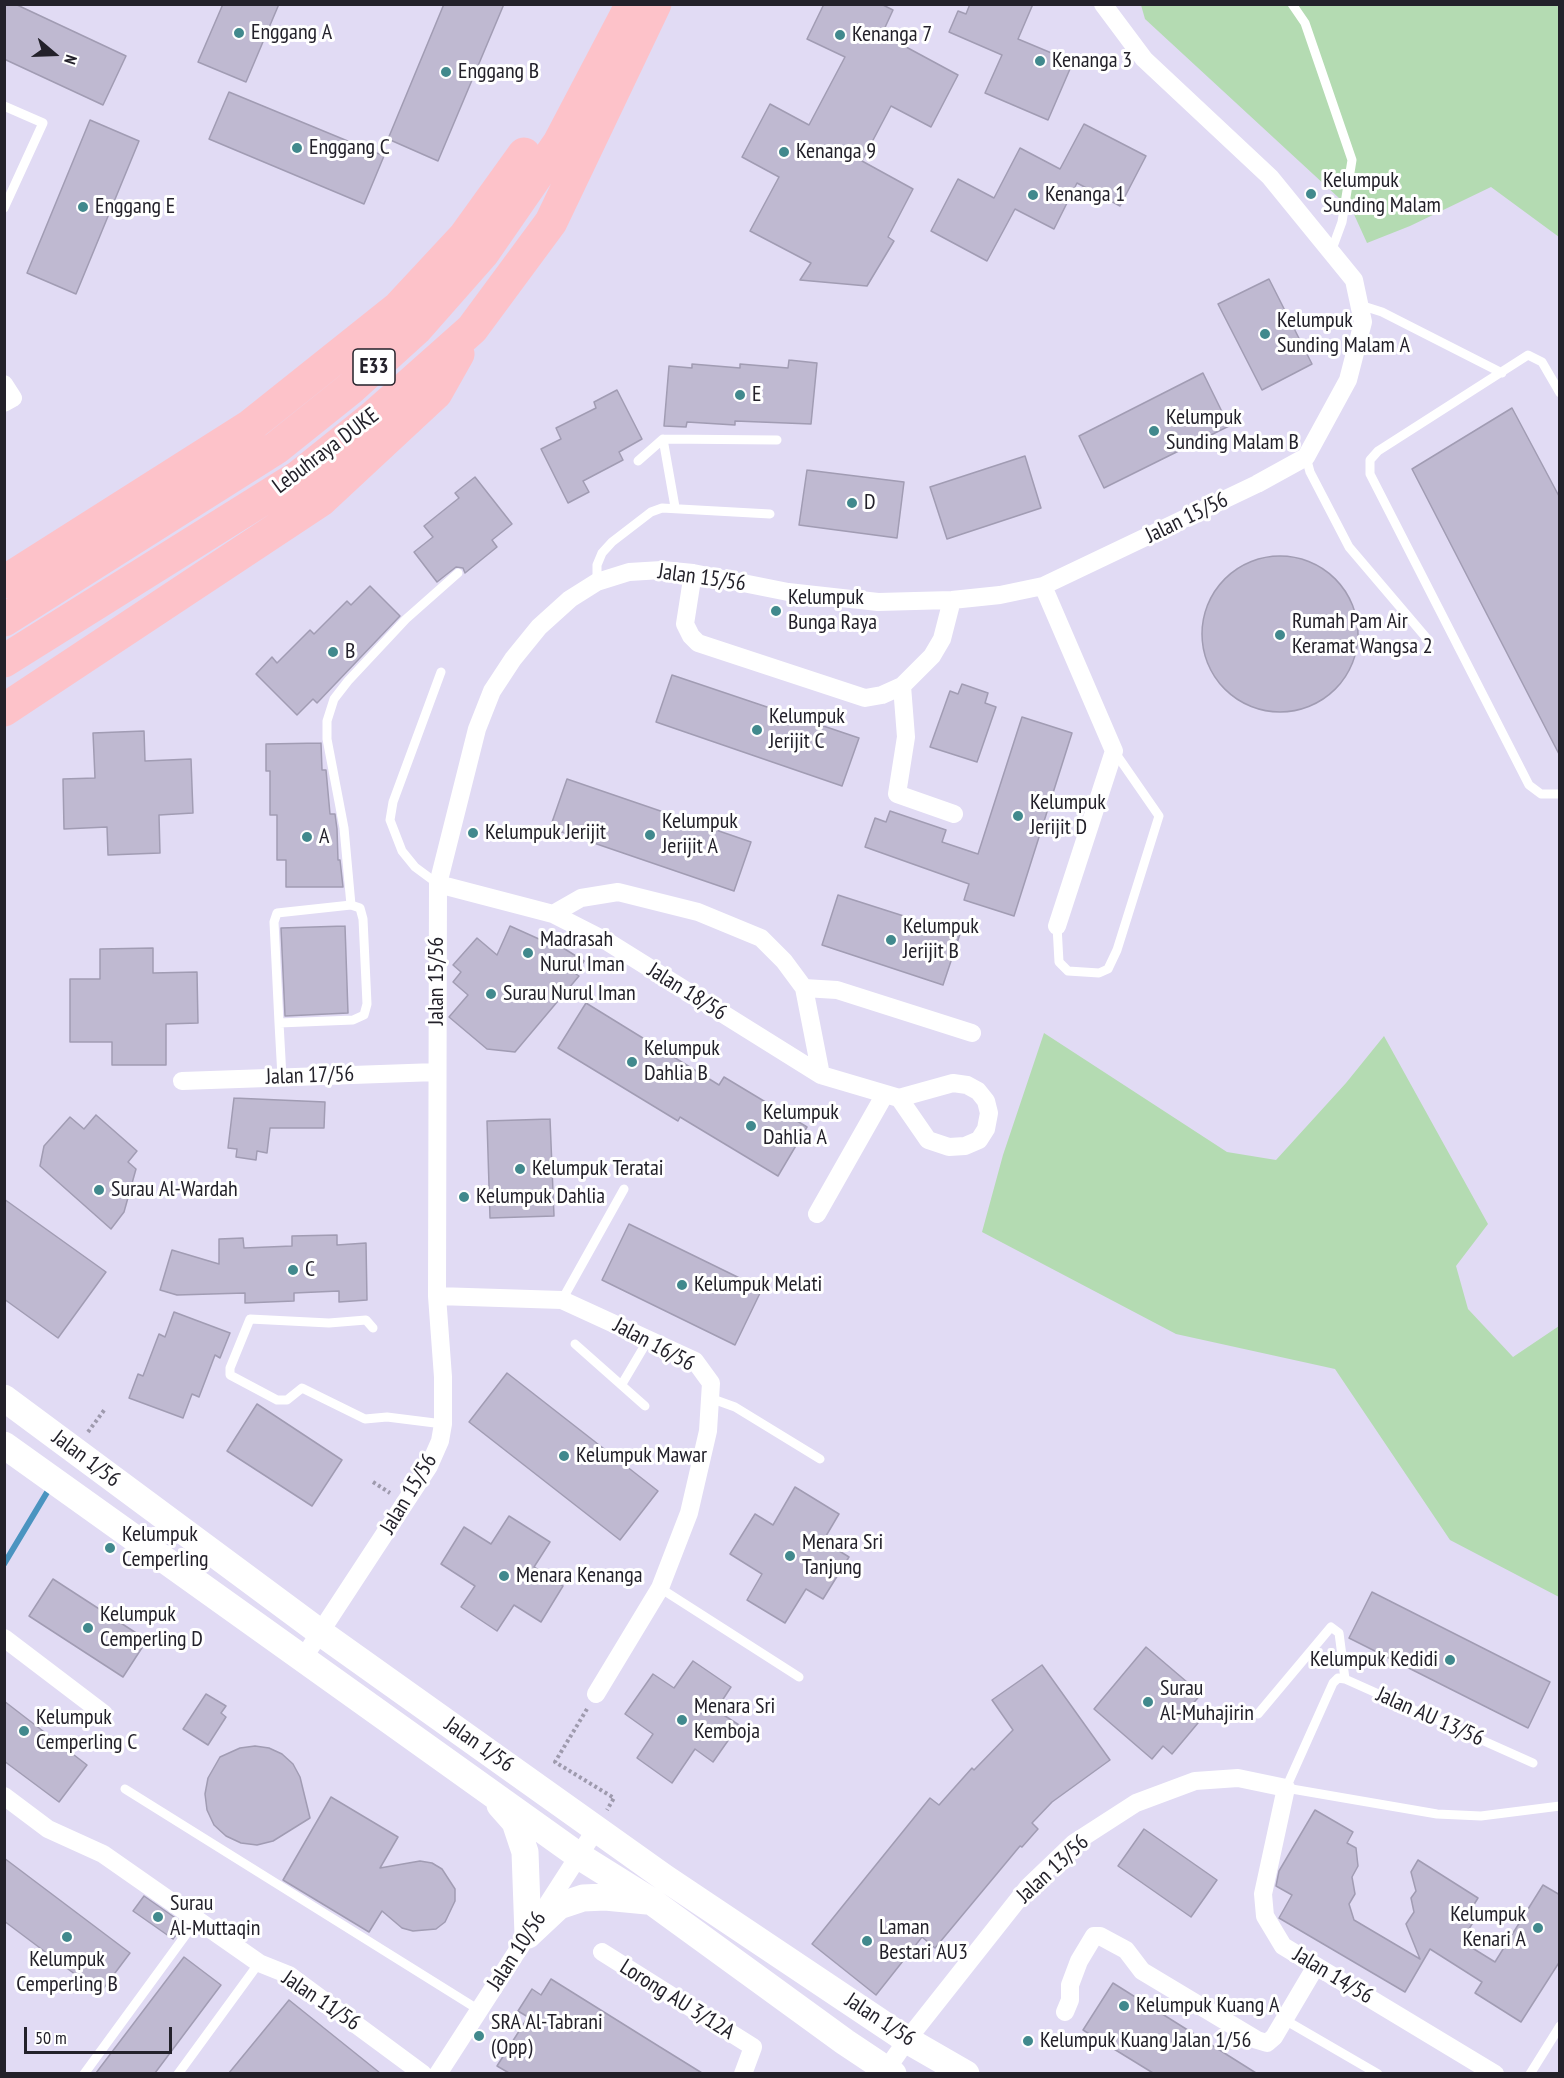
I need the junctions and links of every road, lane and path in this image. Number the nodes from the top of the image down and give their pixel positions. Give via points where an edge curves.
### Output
1 (631, 4) edge
2 (655, 4) edge
3 (1103, 4) edge
4 (1292, 4) edge
5 (4, 106) edge
6 (4, 208) edge
7 (1331, 252) junction
8 (1360, 305) junction
9 (472, 329) junction
10 (1502, 373) junction
11 (4, 384) edge
12 (1560, 393) edge
13 (4, 403) edge
14 (663, 438) junction
15 (777, 440) dead end
16 (1306, 457) junction
17 (638, 461) dead end
18 (675, 507) junction
19 (770, 514) dead end
20 (458, 573) dead end
21 (693, 573) junction
22 (4, 582) edge
23 (597, 582) junction
24 (1043, 586) junction
25 (952, 600) junction
26 (4, 620) edge
27 (1429, 641) dead end
28 (4, 661) edge
29 (441, 672) dead end
30 (902, 686) junction
31 (4, 710) edge
32 (1114, 751) junction
33 (1560, 794) edge
34 (954, 814) dead end
35 (438, 884) junction
36 (351, 905) junction
37 (553, 914) junction
38 (1057, 926) joint
39 (804, 988) junction
40 (279, 1023) junction
41 (972, 1033) dead end
42 (437, 1072) junction
43 (821, 1075) junction
44 (282, 1077) junction
45 (182, 1081) dead end
46 (892, 1096) junction
47 (624, 1189) dead end
48 (817, 1214) dead end
49 (437, 1296) junction
50 (562, 1300) junction
51 (373, 1328) dead end
52 (648, 1340) junction
53 (575, 1344) dead end
54 (622, 1384) junction
55 (4, 1398) edge
56 (710, 1398) junction
57 (645, 1406) dead end
58 (105, 1408) dead end
59 (443, 1424) junction
60 (4, 1445) edge
61 (75, 1450) junction
62 (820, 1459) dead end
63 (660, 1588) junction
64 (321, 1633) junction
65 (4, 1638) edge
66 (304, 1657) junction
67 (799, 1677) dead end
68 (1345, 1679) junction
69 (596, 1694) joint
70 (104, 1714) dead end
71 (1258, 1714) dead end
72 (1533, 1763) dead end
73 (485, 1786) junction
74 (1286, 1788) junction
75 (126, 1789) dead end
76 (4, 1796) edge
77 (1560, 1806) edge
78 (596, 1828) junction
79 (579, 1856) junction
80 (651, 1901) junction
81 (198, 1918) junction
82 (528, 1935) junction
83 (602, 1952) dead end
84 (259, 1963) junction
85 (1316, 1966) junction
86 (479, 2010) junction
87 (1065, 2012) dead end
88 (1285, 2020) junction
89 (1560, 2026) edge
90 (907, 2040) junction
91 (890, 2072) edge
92 (84, 2073) edge
93 (178, 2073) edge
94 (423, 2073) edge
95 (438, 2073) edge
96 (743, 2073) edge
97 (966, 2073) edge
98 (1378, 2073) edge
99 (1495, 2073) edge
100 (1530, 2073) edge

1 - 22 highway via 465,236 398,308 250,426
1 - 26 highway, Lebuhraya DUKE / E33 via 559,143 483,253 416,329 276,448
2 - 9 highway, Lebuhraya DUKE / E33 via 551,222
3 - 7 street via 1144,59 1270,177
4 - 7 lane via 1305,23 1352,160 1342,222
5 - 6 lane via 43,123
7 - 8 street via 1354,280
8 - 10 lane via 1382,312
8 - 16 street via 1363,322 1348,380
9 - 28 highway, Lebuhraya DUKE / E33 via 365,424 298,477
9 - 31 highway via 436,393 321,500
10 - 12 lane via 1527,355 1535,357
10 - 33 lane via 1378,451 1370,460 1370,474 1529,785 1541,794
11 - 13 street via 13,398
14 - 15 lane
14 - 17 lane
14 - 18 lane
16 - 24 street, Jalan 15/56
16 - 27 lane via 1349,547
18 - 19 lane
18 - 23 lane via 651,512 612,542 597,565
20 - 36 lane via 406,619 334,699 327,721 327,739 344,828
21 - 23 street, Jalan 15/56 via 629,572
21 - 25 street, Jalan 15/56 via 788,592 878,602
21 - 30 street via 686,624 698,643 850,695 865,698
23 - 35 street, Jalan 15/56 via 570,599 539,627 492,691 477,729
24 - 25 street, Jalan 15/56
24 - 32 street
25 - 30 street via 942,639 932,656
29 - 35 lane via 393,802 390,820 402,851 415,867
30 - 34 street via 906,737 897,794
32 - 38 street
32 - 38 lane via 1159,816 1108,969 1099,973 1068,971 1059,963
35 - 37 street, Jalan 18/56
35 - 42 street, Jalan 15/56
36 - 40 lane via 277,913 274,921
36 - 40 lane via 360,908 363,919 367,1004 364,1015 354,1020
37 - 39 street via 581,898 618,892 660,901 761,938
37 - 43 street, Jalan 18/56 via 608,942
39 - 41 street via 837,990
39 - 43 street
40 - 44 lane
42 - 44 street, Jalan 17/56
42 - 49 street, Jalan 15/56
43 - 46 street, Jalan 18/56
44 - 45 street, Jalan 17/56
46 - 46 street via 952,1083 967,1085 978,1090 986,1101 986,1130 979,1140 965,1146 949,1147 928,1140
46 - 48 street
47 - 50 lane
49 - 50 street, Jalan 16/56
49 - 59 street, Jalan 15/56
50 - 52 street, Jalan 16/56
51 - 59 lane via 366,1320 329,1323 250,1319 230,1375 277,1400 287,1400 302,1388 365,1419 387,1417
52 - 54 lane
52 - 56 street, Jalan 16/56 via 695,1362 711,1383
53 - 54 lane
54 - 57 lane
55 - 61 main road, Jalan 1/56
56 - 62 lane via 735,1407
56 - 63 street, Jalan 16/56 via 708,1431 689,1513
58 - 61 path
59 - 64 street, Jalan 15/56 via 429,1466
60 - 66 main road, Jalan 1/56
61 - 64 main road, Jalan 1/56
63 - 67 lane
63 - 69 street, Jalan 16/56
64 - 66 street, Jalan 15/56
64 - 78 main road, Jalan 1/56
65 - 70 street
66 - 73 main road, Jalan 1/56
68 - 71 lane via 1339,1633 1331,1627
68 - 72 lane, Jalan AU 13/56
68 - 74 lane via 1338,1678 1333,1683
69 - 78 path via 555,1762 614,1797
73 - 79 main road, Jalan 1/56
73 - 82 main road via 515,1822 525,1852
74 - 77 lane via 1437,1814 1481,1816
74 - 85 street, Jalan 14/56 via 1263,1894 1265,1916 1283,1946
74 - 90 street, Jalan 13/56 via 1238,1778 1195,1781 1136,1803 1074,1843 1028,1887
75 - 86 lane
76 - 81 street, Jalan 11/56 via 48,1828 103,1854
78 - 79 street, Jalan 10/56
78 - 90 main road, Jalan 1/56
79 - 80 main road, Jalan 1/56
79 - 82 street, Jalan 10/56
80 - 82 main road via 583,1898 559,1906
80 - 91 main road, Jalan 1/56
81 - 84 street, Jalan 11/56
81 - 92 lane
82 - 86 street, Jalan 10/56
83 - 96 street, Lorong AU 3/12A via 753,2048
84 - 93 lane
84 - 94 street, Jalan 11/56 via 289,1975
85 - 88 street
85 - 99 street, Jalan 14/56
86 - 95 street, Jalan 10/56
87 - 88 street via 1079,1961 1094,1936 1100,1936 1126,1950 1142,1971 1257,2040 1267,2043
88 - 98 lane
89 - 100 lane
90 - 91 street, Jalan 13/56
90 - 97 main road, Jalan 1/56

